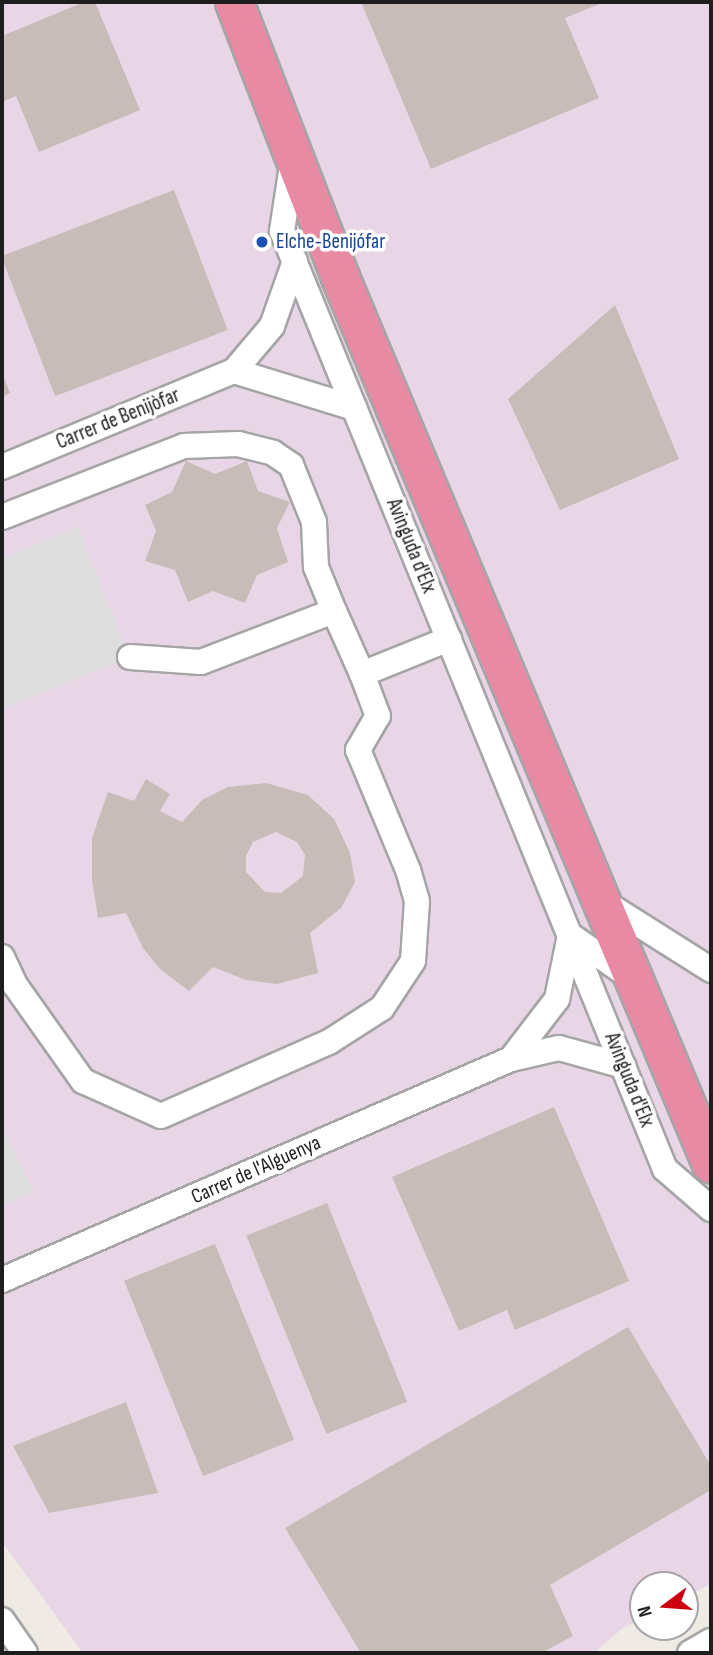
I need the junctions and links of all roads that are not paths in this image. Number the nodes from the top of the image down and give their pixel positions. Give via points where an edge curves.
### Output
1 (234, 2) edge
2 (294, 152) junction
3 (295, 261) junction
4 (340, 276) junction
5 (329, 347) junction
6 (234, 371) junction
7 (354, 408) junction
8 (2, 467) edge
9 (2, 517) edge
10 (334, 611) junction
11 (449, 639) junction
12 (130, 657) dead end
13 (362, 674) junction
14 (602, 901) junction
15 (570, 935) junction
16 (2, 957) edge
17 (711, 970) edge
18 (636, 982) junction
19 (511, 1059) junction
20 (624, 1066) junction
21 (711, 1164) edge
22 (711, 1209) edge
23 (2, 1280) edge
24 (2, 1620) edge
25 (711, 1641) edge
26 (25, 1653) edge
27 (690, 1653) edge

1 - 2 highway, Avinguda d'Elx
2 - 3 street, Avinguda d'Elx via 282,231
2 - 4 highway, Avinguda d'Elx
3 - 5 street, Avinguda d'Elx
3 - 6 street, Carrer de Benijòfar via 272,326
4 - 5 street
4 - 14 highway, Avinguda d'Elx
5 - 7 street, Avinguda d'Elx
6 - 7 street
6 - 8 street, Carrer de Benijòfar
7 - 11 street, Avinguda d'Elx
9 - 10 street via 184,446 238,444 273,453 291,465 314,522 316,567
10 - 12 street via 201,662
10 - 13 street
11 - 13 street
11 - 15 street, Avinguda d'Elx
13 - 16 street via 377,716 358,750 417,901 413,961 382,1007 329,1042 161,1116 83,1081 15,985
14 - 17 street
14 - 18 highway, Avinguda d'Elx
15 - 18 street
15 - 19 street via 557,999
15 - 20 street, Avinguda d'Elx
18 - 21 highway, Avinguda d'Elx
19 - 20 street, Carrer de l'Alguenya via 559,1048
19 - 23 street, Carrer de l'Alguenya
20 - 22 street, Avinguda d'Elx via 666,1169
24 - 26 street
25 - 27 street

